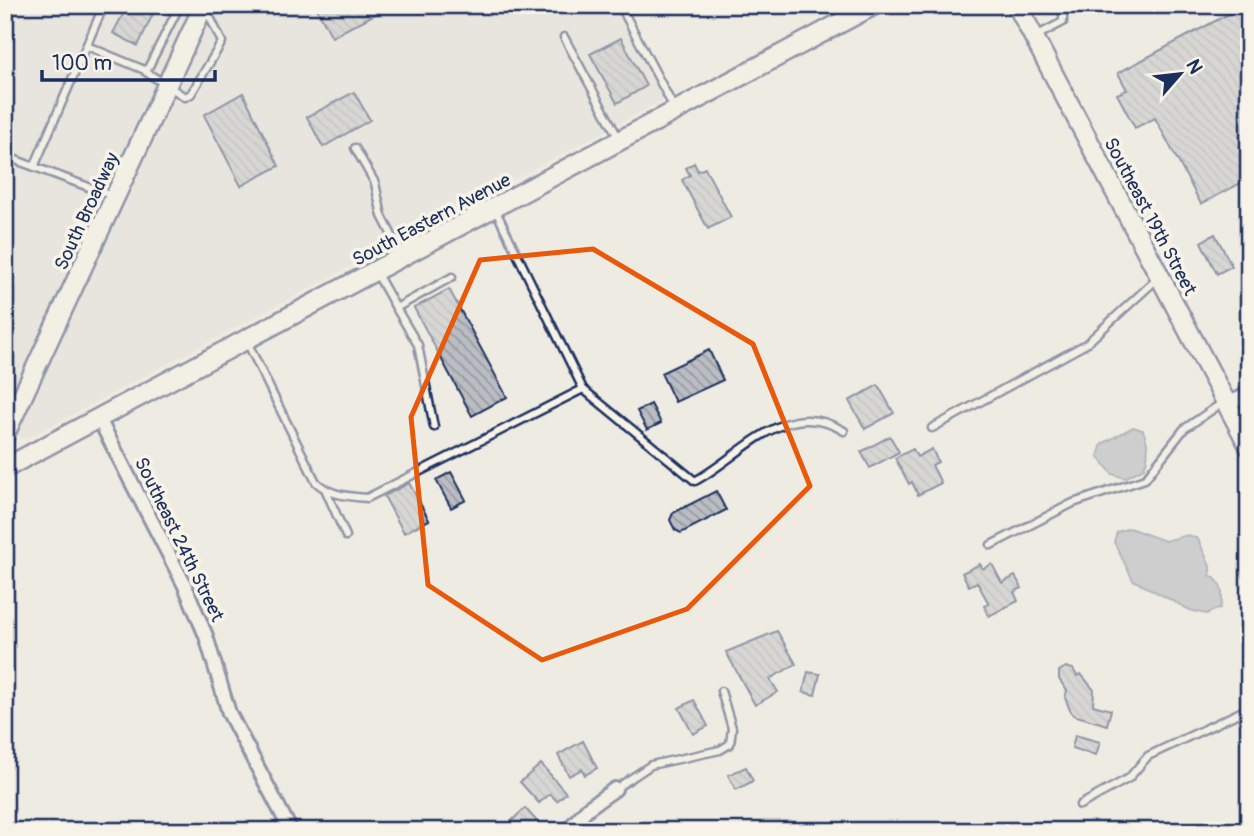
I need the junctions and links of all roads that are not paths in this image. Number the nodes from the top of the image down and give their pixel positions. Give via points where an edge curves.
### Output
1 (104, 5) edge
2 (180, 5) edge
3 (620, 5) edge
4 (1017, 5) edge
5 (1063, 5) edge
6 (204, 6) edge
7 (868, 7) edge
8 (172, 20) junction
9 (192, 31) junction
10 (564, 37) dead end
11 (1034, 37) junction
12 (87, 46) junction
13 (147, 71) junction
14 (167, 86) junction
15 (676, 112) junction
16 (621, 142) junction
17 (355, 148) dead end
18 (5, 156) edge
19 (34, 166) junction
20 (115, 197) junction
21 (495, 209) junction
22 (404, 258) junction
23 (376, 272) junction
24 (452, 277) dead end
25 (1159, 277) junction
26 (396, 308) junction
27 (246, 341) junction
28 (583, 389) junction
29 (1249, 394) edge
30 (1226, 403) junction
31 (99, 419) junction
32 (434, 426) dead end
33 (932, 428) dead end
34 (844, 431) dead end
35 (5, 434) edge
36 (1249, 446) edge
37 (5, 468) edge
38 (326, 491) junction
39 (346, 536) dead end
40 (991, 545) dead end
41 (721, 691) dead end
42 (1249, 708) edge
43 (615, 789) joint
44 (1080, 805) dead end
45 (291, 831) edge
46 (567, 831) edge

1 - 12 lane
2 - 8 lane
3 - 15 lane
4 - 11 street, Southeast 19th Street
5 - 11 lane via 1063,22
6 - 9 street, South Broadway
6 - 14 lane via 222,42 191,94 185,97
7 - 15 street, South Eastern Avenue
8 - 9 lane
8 - 13 lane
9 - 14 street, South Broadway
10 - 16 lane
11 - 25 street, Southeast 19th Street
12 - 13 lane
12 - 19 lane
13 - 14 lane
14 - 20 street, South Broadway
15 - 16 street, South Eastern Avenue
16 - 21 street, South Eastern Avenue
17 - 22 lane via 375,183 382,216
18 - 19 lane
19 - 20 lane
20 - 35 street, South Broadway
21 - 22 street, South Eastern Avenue
21 - 28 lane
22 - 23 street, South Eastern Avenue
23 - 26 lane
23 - 27 street, South Eastern Avenue
24 - 26 lane
25 - 30 street, Southeast 19th Street
25 - 33 lane via 1086,344
26 - 32 lane via 418,345
27 - 31 street, South Eastern Avenue
27 - 38 lane via 316,482
28 - 34 lane via 695,481 742,446 781,425 802,419 830,423
28 - 38 lane via 367,498
29 - 30 street
30 - 36 street, Southeast 19th Street
30 - 40 lane via 1184,429 1144,479 1073,503
31 - 37 street, South Eastern Avenue
31 - 45 street, Southeast 24th Street via 185,586 229,713
38 - 39 lane
41 - 43 lane via 732,728 730,744 651,765
42 - 44 lane via 1148,757 1129,778
43 - 46 street

